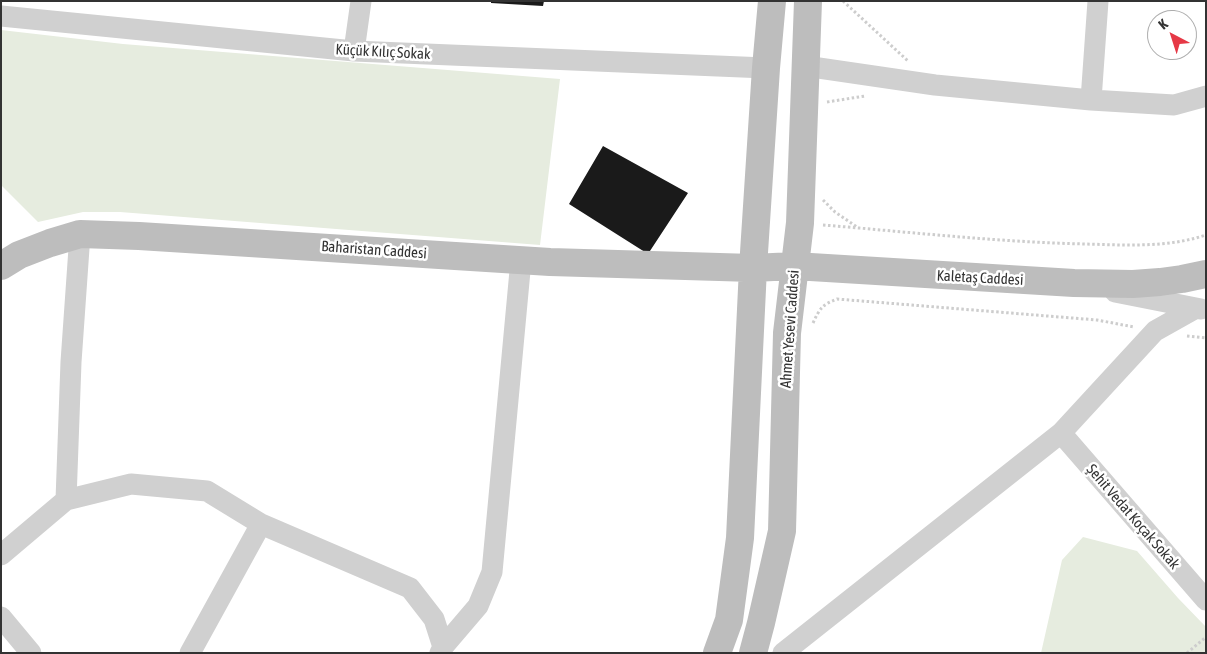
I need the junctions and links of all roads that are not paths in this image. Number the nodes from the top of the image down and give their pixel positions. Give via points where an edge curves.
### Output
1 (361, 1) edge
2 (772, 1) edge
3 (808, 1) edge
4 (1098, 1) edge
5 (1, 16) edge
6 (354, 51) junction
7 (805, 66) junction
8 (766, 68) junction
9 (1206, 96) edge
10 (1091, 100) junction
11 (80, 234) junction
12 (521, 260) junction
13 (1, 266) edge
14 (794, 266) junction
15 (753, 268) junction
16 (1206, 274) edge
17 (1074, 283) junction
18 (1201, 309) edge
19 (1061, 434) junction
20 (66, 500) junction
21 (261, 524) junction
22 (1, 555) edge
23 (1206, 600) edge
24 (1, 617) edge
25 (441, 650) edge
26 (31, 653) edge
27 (190, 653) edge
28 (717, 653) edge
29 (753, 653) edge
30 (783, 653) edge

1 - 6 street
2 - 8 main road
3 - 7 main road, Ahmet Yesevi Caddesi
4 - 10 street
5 - 6 street, Küçük Kılıç Sokak
6 - 8 street, Küçük Kılıç Sokak
7 - 10 street via 935,85
7 - 14 main road, Ahmet Yesevi Caddesi via 800,223
8 - 15 main road
9 - 10 street via 1174,105
11 - 12 main road, Baharistan Caddesi
11 - 13 main road, Baharistan Caddesi via 50,242
11 - 20 street
12 - 15 main road, Baharistan Caddesi
12 - 25 street via 492,572 478,606
14 - 15 main road, Kaletaş Caddesi
14 - 17 main road, Kaletaş Caddesi
14 - 29 main road, Ahmet Yesevi Caddesi via 787,333 782,531
15 - 28 main road via 740,538 728,620
16 - 17 main road, Kaletaş Caddesi via 1133,284
17 - 18 street
18 - 19 street via 1155,331
19 - 23 street, Şehit Vedat Koçak Sokak
19 - 30 street
20 - 21 street via 131,484 207,491
20 - 22 street
21 - 25 street via 410,588 434,619
21 - 27 street
24 - 26 street

